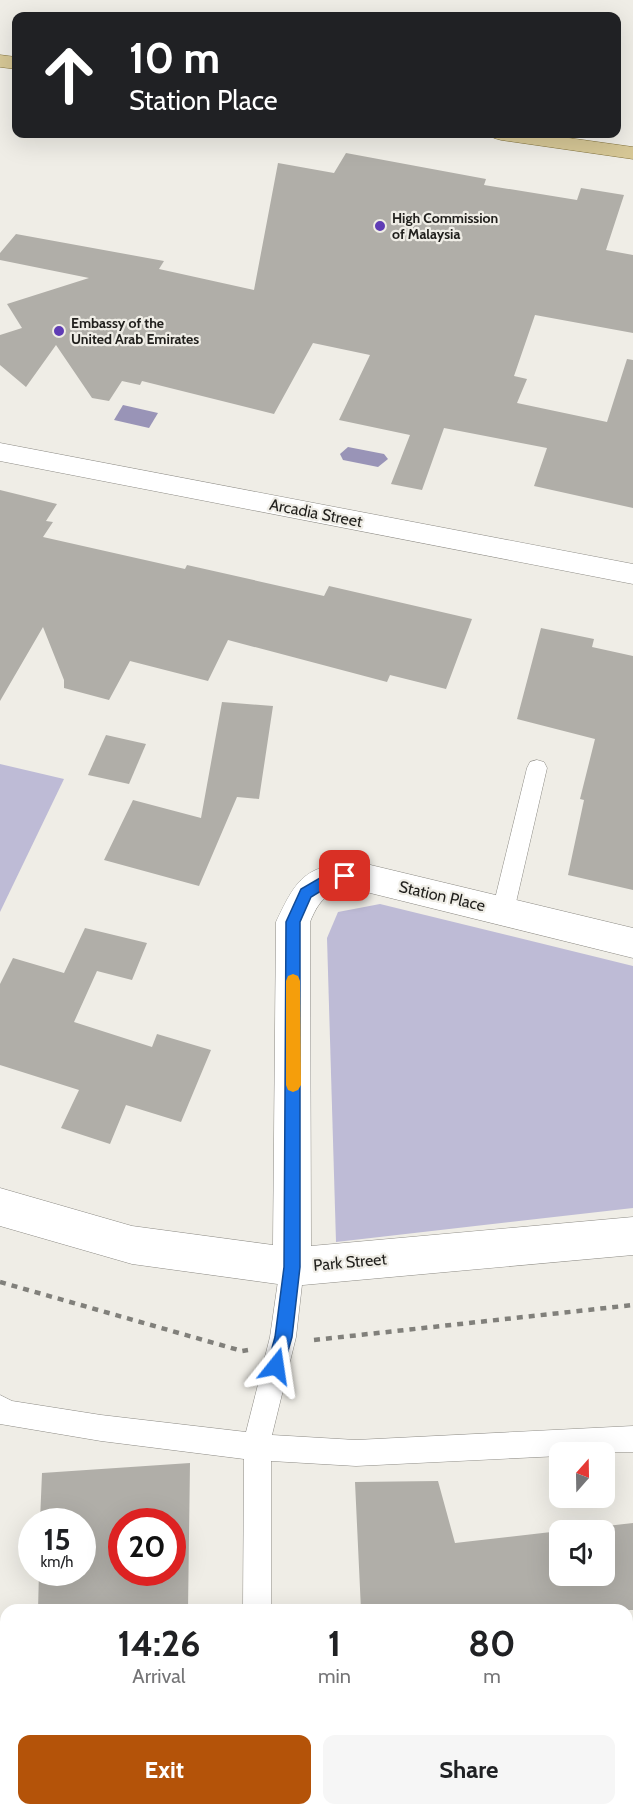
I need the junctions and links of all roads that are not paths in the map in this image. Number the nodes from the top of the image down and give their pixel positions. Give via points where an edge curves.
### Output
1 (529, 138) edge
2 (633, 153) edge
3 (0, 452) edge
4 (633, 574) edge
5 (537, 768) dead end
6 (503, 911) junction
7 (633, 943) edge
8 (0, 1207) edge
9 (633, 1236) edge
10 (292, 1267) junction
11 (0, 1408) edge
12 (633, 1439) edge
13 (259, 1447) junction
14 (257, 1604) edge

1 - 2 main road
3 - 4 street, Arcadia Street
5 - 6 lane
6 - 7 street, Station Place
6 - 10 street, Station Place via 358,876 332,877 306,893 293,922
8 - 10 street, Park Street via 132,1245
9 - 10 street, Park Street
10 - 13 lane via 284,1337 259,1432
11 - 13 lane via 6,1413 101,1428
12 - 13 lane via 356,1453
13 - 14 lane

